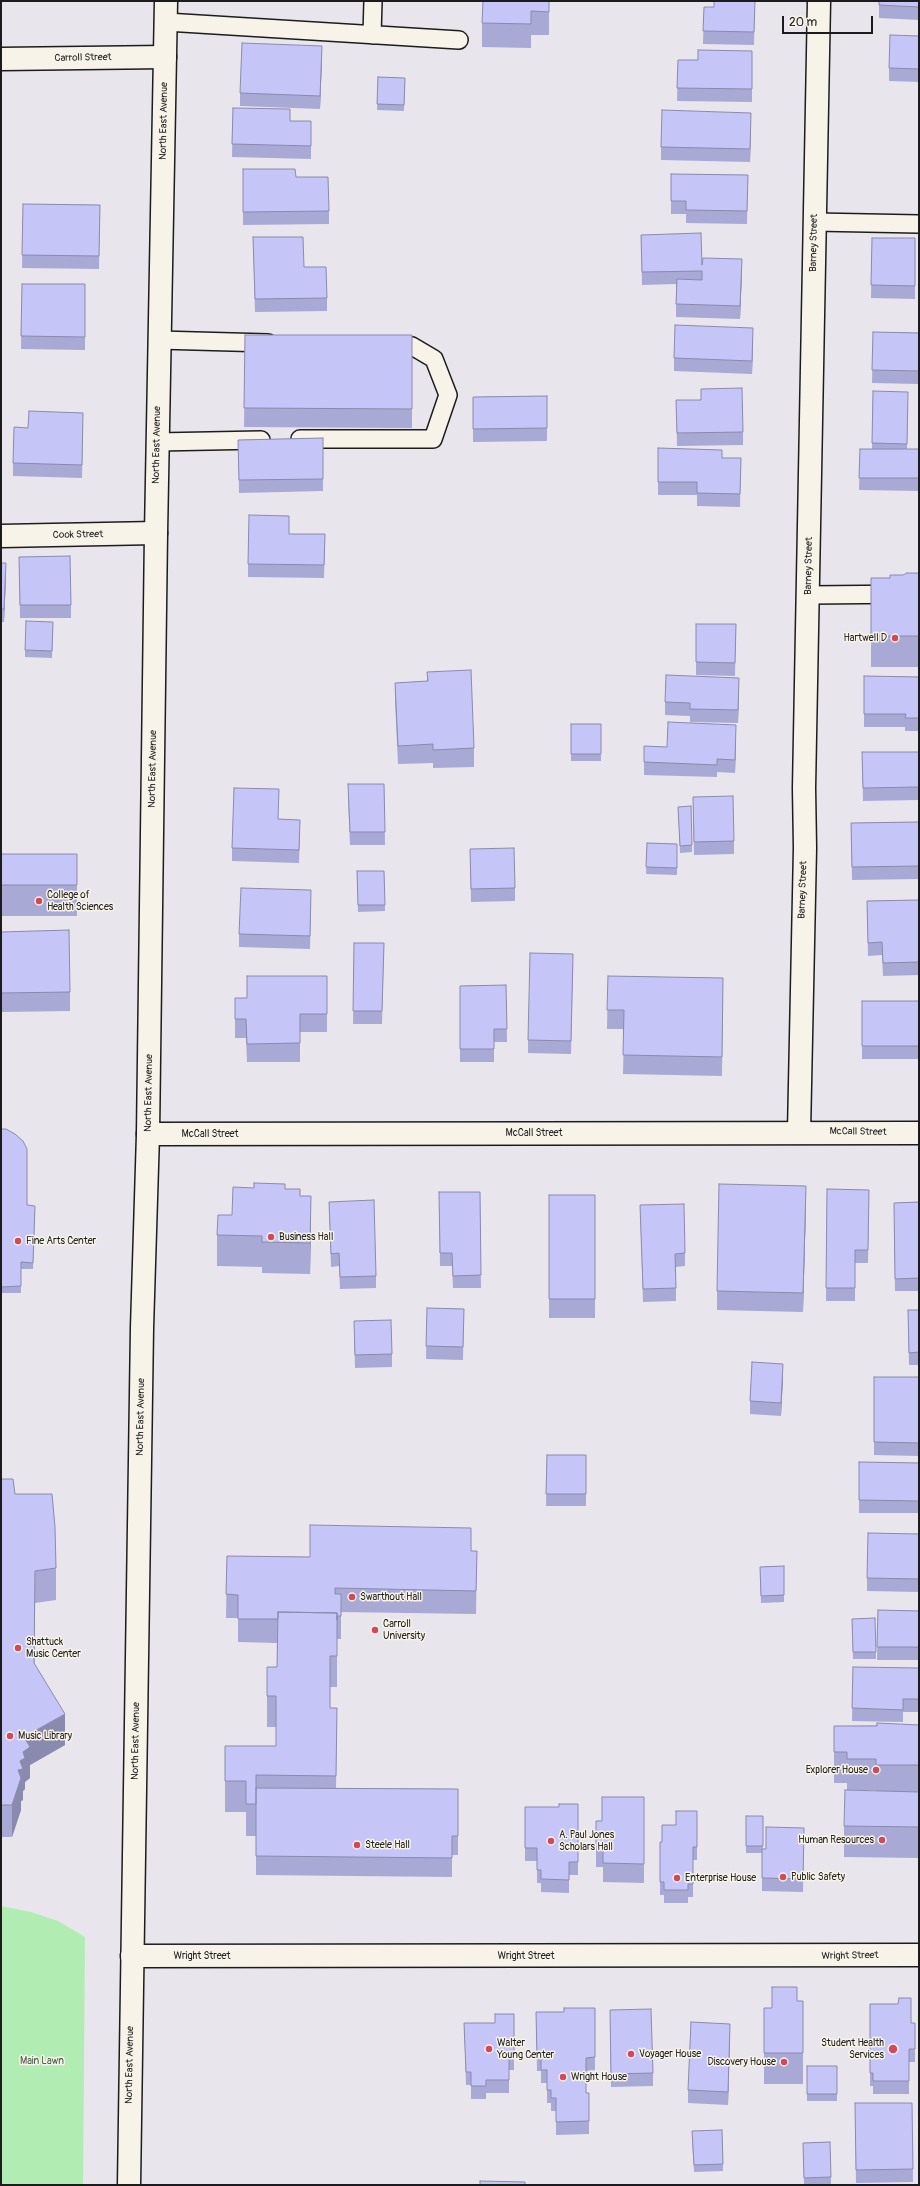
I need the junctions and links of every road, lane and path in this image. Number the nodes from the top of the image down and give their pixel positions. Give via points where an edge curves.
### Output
1 (166, 1) edge
2 (373, 1) edge
3 (819, 1) edge
4 (166, 22) junction
5 (372, 35) junction
6 (458, 40) dead end
7 (165, 57) junction
8 (1, 59) edge
9 (815, 222) junction
10 (919, 224) edge
11 (159, 340) junction
12 (286, 343) edge
13 (372, 345) edge
14 (157, 442) junction
15 (156, 533) junction
16 (1, 536) edge
17 (919, 594) edge
18 (809, 595) junction
19 (799, 1132) junction
20 (919, 1133) edge
21 (148, 1134) junction
22 (919, 1955) edge
23 (132, 1956) junction
24 (128, 2185) edge

1 - 4 street, North East Avenue
2 - 5 lane
3 - 9 street, Barney Street
4 - 5 lane
4 - 7 street, North East Avenue
5 - 6 lane
7 - 8 street, Carroll Street
7 - 11 street, North East Avenue
9 - 10 lane
9 - 18 street, Barney Street
11 - 12 lane
11 - 14 street, North East Avenue
13 - 14 lane via 412,346 434,359 448,395 433,439
14 - 15 street, North East Avenue
15 - 16 street, Cook Street
15 - 21 street, North East Avenue
17 - 18 lane
18 - 19 street, Barney Street
19 - 20 street, McCall Street
19 - 21 street, McCall Street
21 - 23 street, North East Avenue via 142,1328
22 - 23 street, Wright Street
23 - 24 street, North East Avenue

